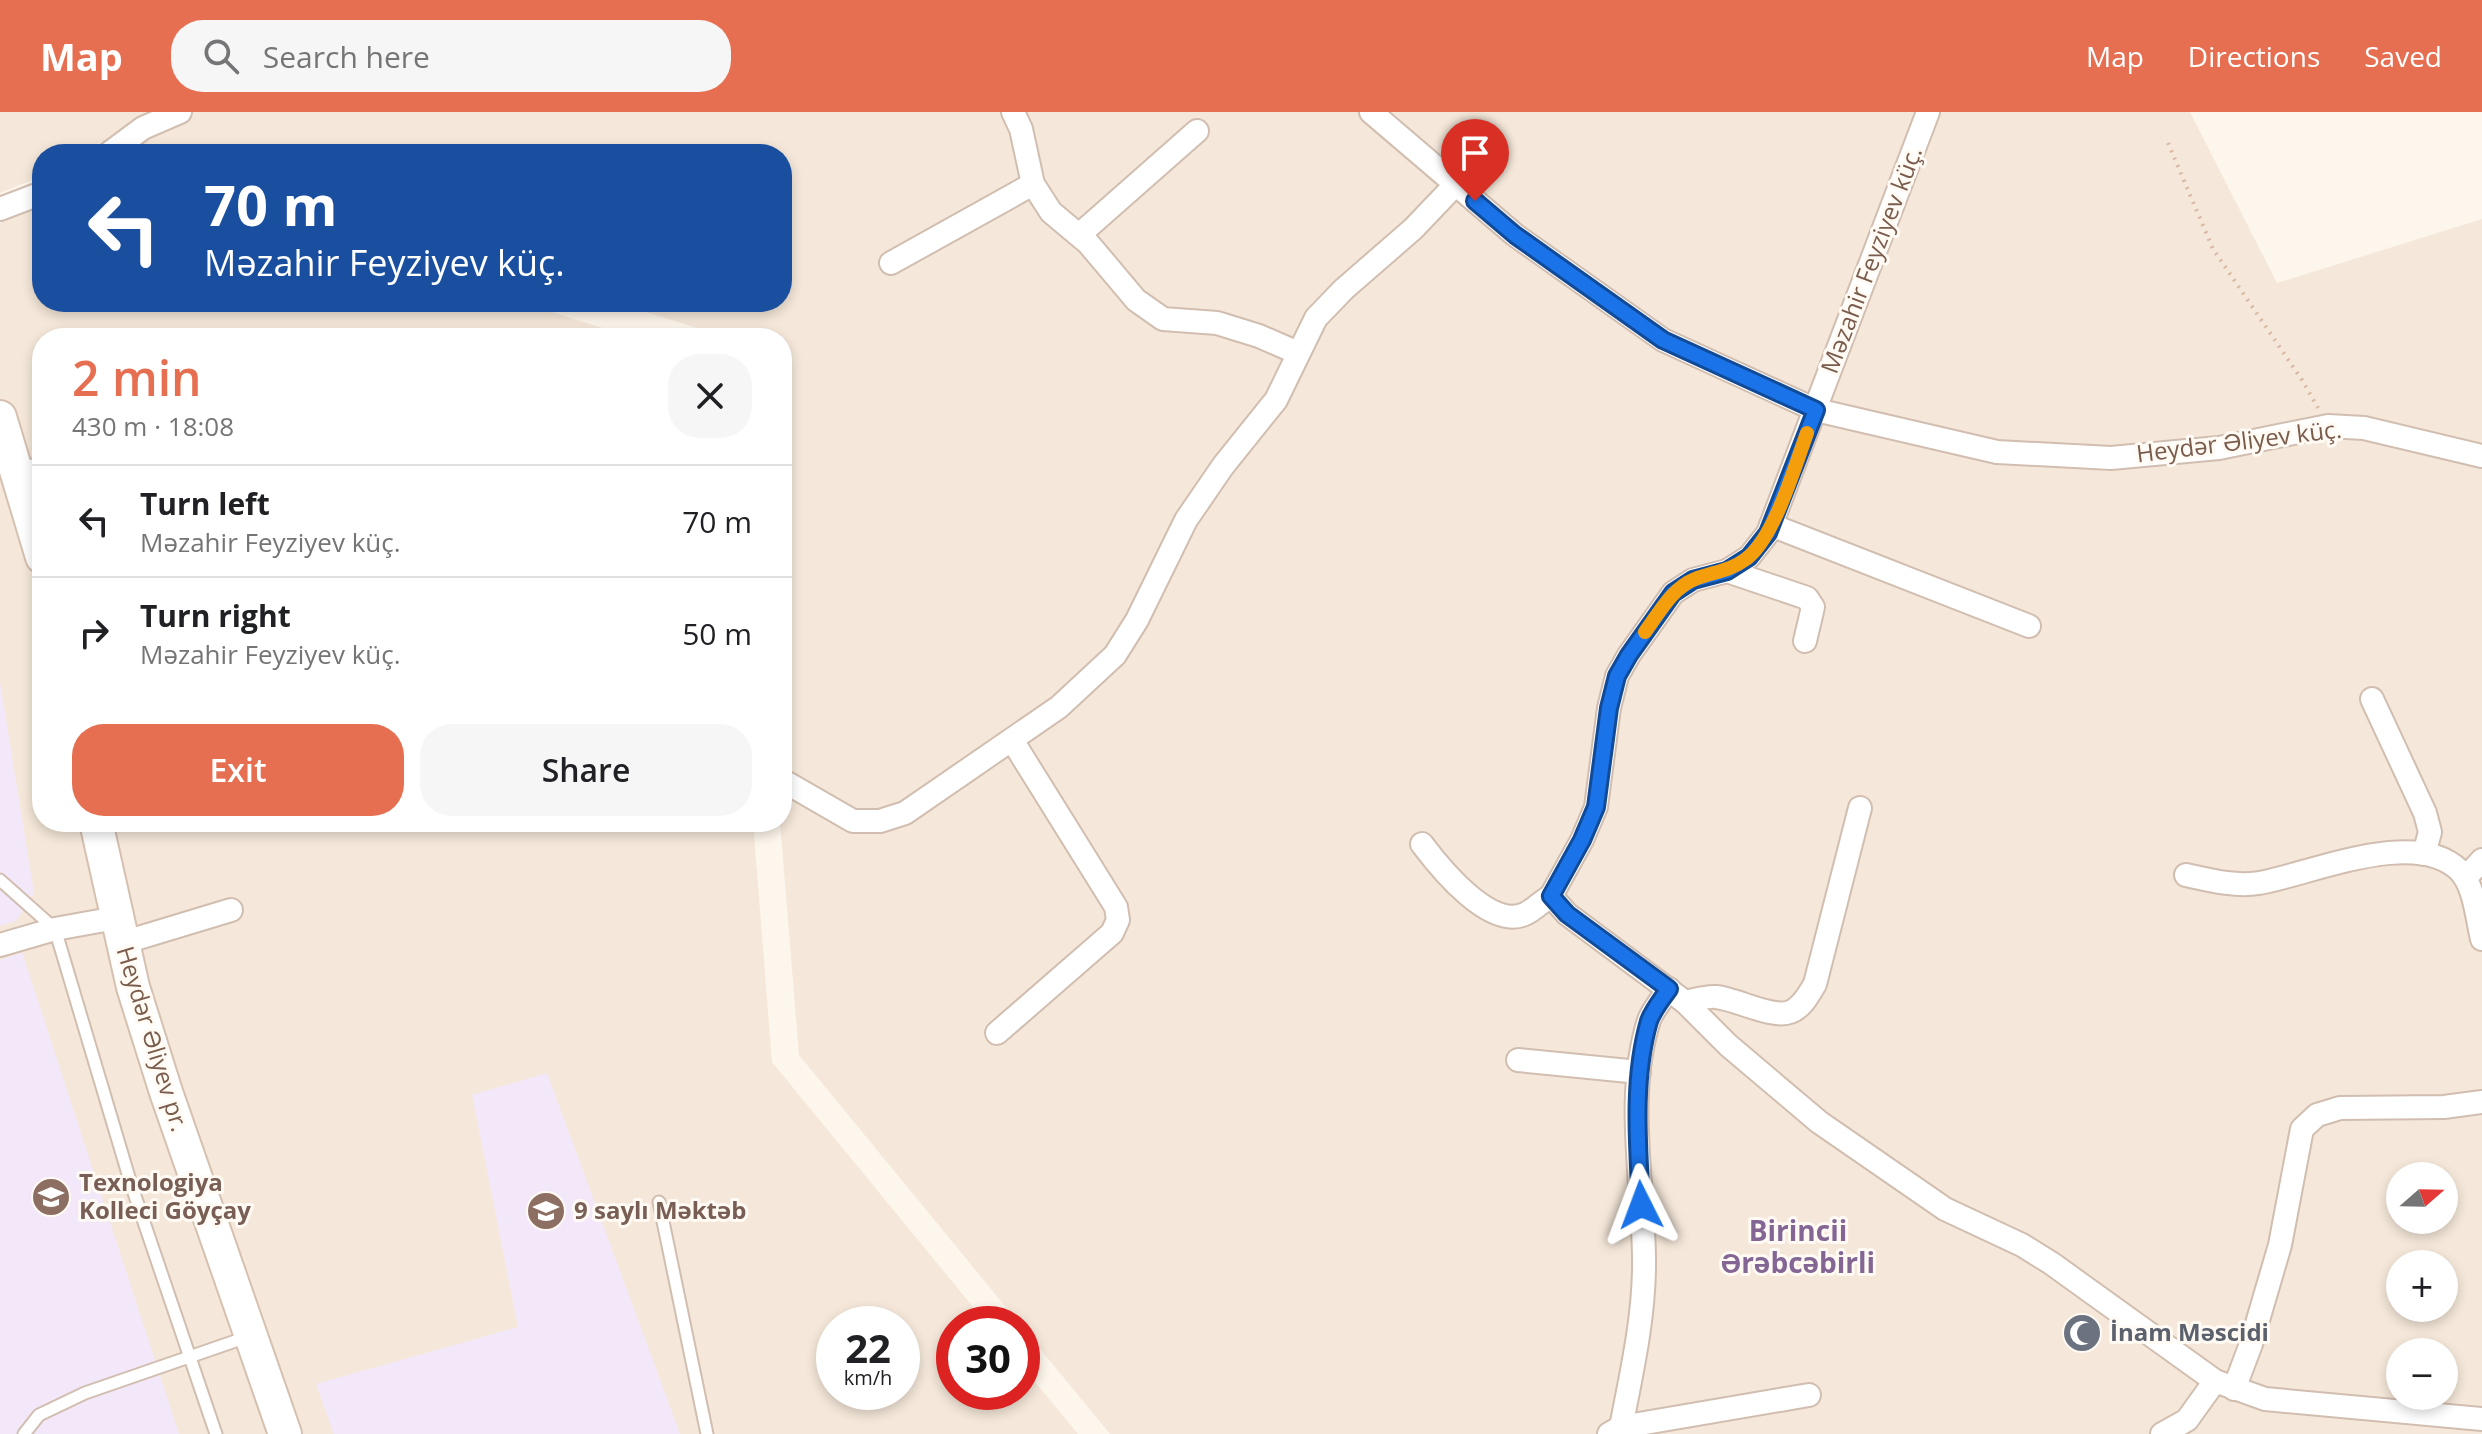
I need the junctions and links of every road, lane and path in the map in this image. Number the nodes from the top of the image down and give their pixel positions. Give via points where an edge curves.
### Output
1 (180, 112) edge
2 (1013, 112) edge
3 (1371, 112) edge
4 (1928, 112) edge
5 (1197, 131) dead end
6 (2168, 143) dead end
7 (121, 144) edge
8 (1033, 184) junction
9 (1456, 184) junction
10 (32, 197) edge
11 (0, 209) edge
12 (1079, 235) junction
13 (891, 263) dead end
14 (1298, 353) junction
15 (1816, 410) junction
16 (0, 417) edge
17 (2328, 426) junction
18 (2482, 456) edge
19 (30, 471) edge
20 (1771, 525) junction
21 (1727, 571) junction
22 (2029, 626) dead end
23 (1805, 641) dead end
24 (2372, 699) dead end
25 (1012, 740) junction
26 (792, 786) edge
27 (1860, 808) dead end
28 (98, 832) edge
29 (1422, 844) dead end
30 (2424, 854) junction
31 (2186, 875) dead end
32 (0, 880) edge
33 (1551, 896) junction
34 (231, 910) dead end
35 (55, 929) junction
36 (119, 930) junction
37 (2482, 939) edge
38 (0, 945) edge
39 (1677, 996) junction
40 (997, 1033) dead end
41 (1518, 1060) dead end
42 (1639, 1072) junction
43 (2482, 1102) edge
44 (659, 1202) dead end
45 (251, 1335) junction
46 (189, 1355) junction
47 (2225, 1385) junction
48 (1809, 1395) dead end
49 (2482, 1419) edge
50 (1615, 1430) edge
51 (24, 1434) edge
52 (216, 1434) edge
53 (285, 1434) edge
54 (707, 1434) edge
55 (2162, 1434) edge

1 - 7 street
2 - 8 street
3 - 9 street, Heydər Əliyev küç.
4 - 15 street, Məzahir Feyziyev küç.
5 - 12 street
6 - 17 path via 2213,249
8 - 12 street via 1051,212
8 - 13 street
9 - 14 street via 1316,318
9 - 15 street, Heydər Əliyev küç. via 1515,235 1663,340
10 - 11 street
12 - 14 street via 1136,300 1163,319 1217,323
14 - 25 street via 1276,400 1186,520 1115,655 1059,707
15 - 17 street, Heydər Əliyev küç. via 1997,452 2111,458 2219,448
15 - 20 street, Məzahir Feyziyev küç.
16 - 19 main road
17 - 18 street, Heydər Əliyev küç. via 2364,428
20 - 21 street, Məzahir Feyziyev küç. via 1749,557
20 - 22 street
21 - 23 street via 1807,598 1813,607
21 - 33 street, Məzahir Feyziyev küç. via 1693,580 1673,593 1617,676 1596,807
24 - 30 street via 2425,813 2430,832
25 - 26 street via 905,813 880,821 853,821
25 - 40 street via 1116,907 1118,920 1112,933
27 - 39 street via 1815,984 1804,1002 1791,1012 1773,1013 1713,996
28 - 36 main road, Heydər Əliyev pr.
29 - 33 street via 1448,879 1478,903 1507,916 1523,915
30 - 31 street via 2351,860 2256,883 2219,883
30 - 37 street via 2446,860 2462,873
32 - 35 lane
33 - 39 street via 1567,914
34 - 36 street
35 - 36 street
35 - 38 street
35 - 46 lane via 131,1184
36 - 45 main road, Heydər Əliyev pr. via 166,1092
39 - 42 street via 1650,1018
39 - 47 street via 1819,1122 1945,1209 2051,1263
41 - 42 street
42 - 50 street via 1644,1260 1636,1352
43 - 47 street via 2340,1108 2317,1115 2302,1129 2280,1245 2251,1344
44 - 54 lane
45 - 46 lane
45 - 53 main road, Heydər Əliyev pr.
46 - 51 lane via 39,1415
46 - 52 lane
47 - 49 street via 2265,1399
47 - 55 street via 2187,1420
48 - 50 street

